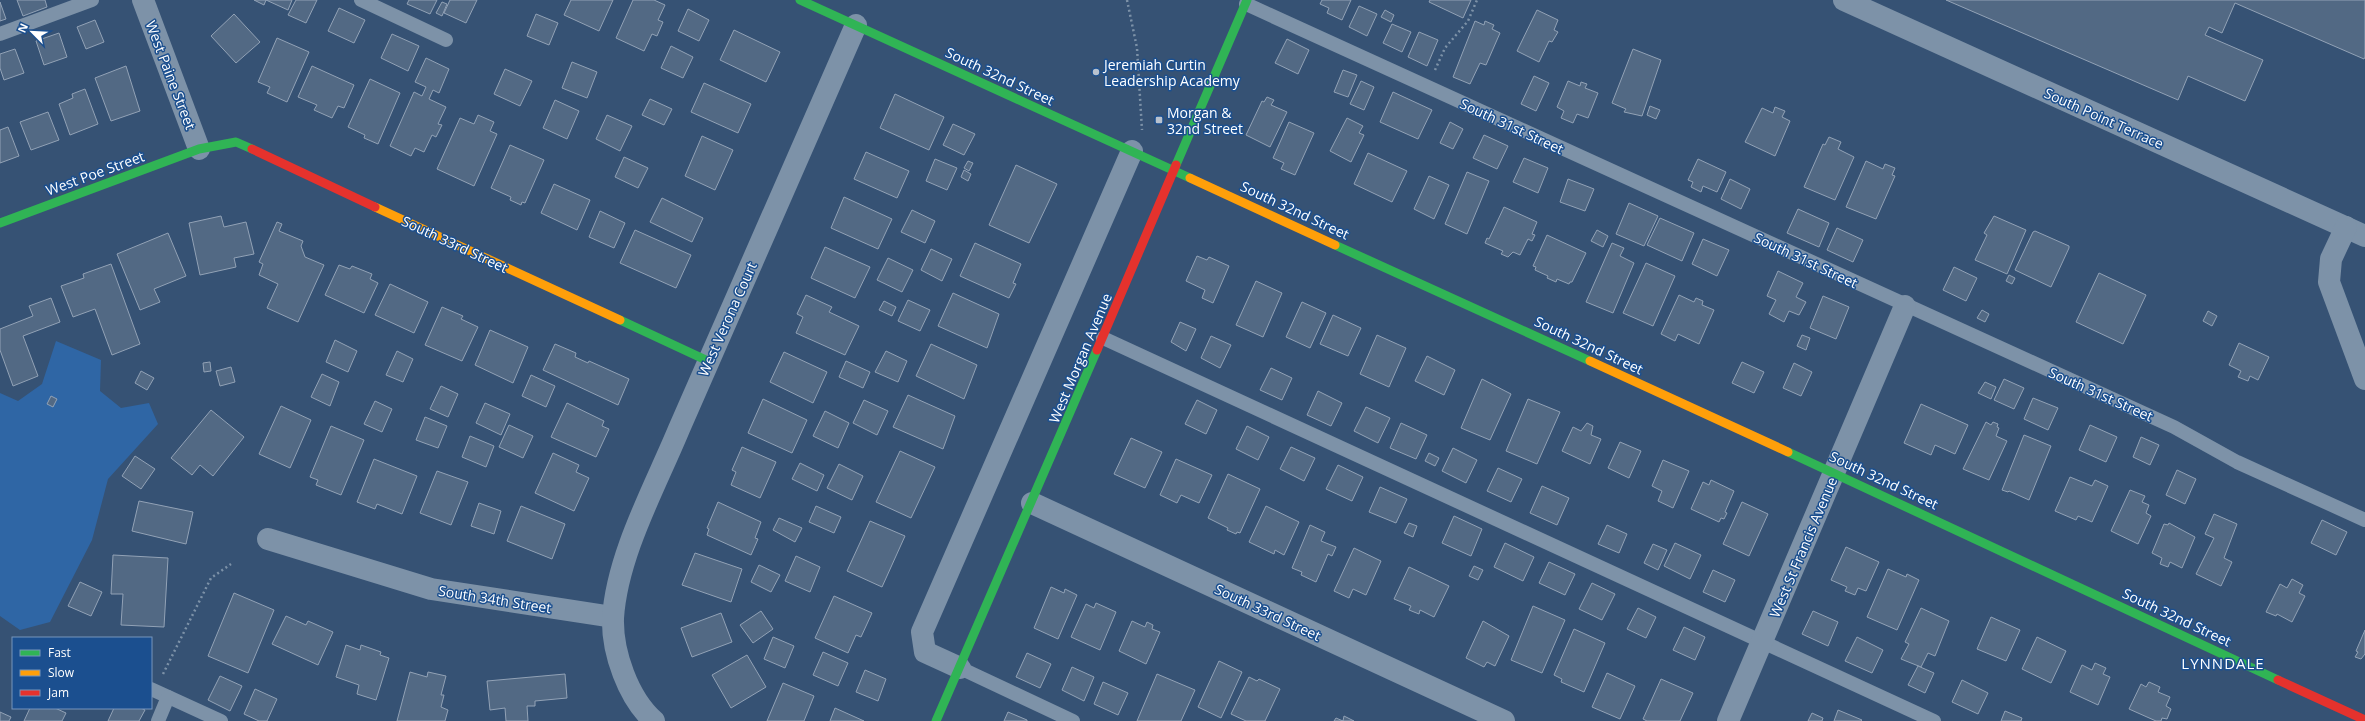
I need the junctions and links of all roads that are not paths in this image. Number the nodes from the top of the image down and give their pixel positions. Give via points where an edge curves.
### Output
1 (92, 0) edge
2 (143, 0) edge
3 (360, 0) edge
4 (800, 0) edge
5 (1844, 0) edge
6 (1247, 1) edge
7 (856, 25) junction
8 (0, 34) edge
9 (446, 40) dead end
10 (199, 149) junction
11 (1132, 151) junction
12 (1174, 171) junction
13 (0, 223) edge
14 (2356, 232) edge
15 (1906, 306) junction
16 (1103, 338) junction
17 (708, 361) junction
18 (2365, 379) edge
19 (1834, 473) junction
20 (1032, 503) junction
21 (2365, 520) edge
22 (268, 539) dead end
23 (613, 617) junction
24 (1763, 641) junction
25 (960, 668) junction
26 (153, 690) edge
27 (168, 697) junction
28 (2365, 720) edge
29 (158, 721) edge
30 (221, 721) edge
31 (654, 721) edge
32 (936, 721) edge
33 (1073, 721) edge
34 (1504, 721) edge
35 (1728, 721) edge
36 (1934, 721) edge

1 - 8 lane
2 - 10 street, West Paine Street
3 - 9 lane
4 - 7 street, South 32nd Street
5 - 14 street, South Point Terrace
6 - 12 street, West Morgan Avenue
6 - 15 lane, South 31st Street via 1427,87
7 - 11 street, South 32nd Street
7 - 17 street, West Verona Court
10 - 13 street, West Poe Street
10 - 17 street, South 33rd Street via 236,142
11 - 12 street, South 32nd Street
11 - 25 street via 922,632 925,652
12 - 16 street, West Morgan Avenue
12 - 19 street, South 32nd Street
14 - 18 street via 2331,259 2329,282
15 - 19 street, West St Francis Avenue
15 - 21 lane, South 31st Street via 2174,427 2237,462
16 - 20 street, West Morgan Avenue
16 - 24 lane
17 - 23 street, West Verona Court via 623,563
19 - 24 street, West St Francis Avenue
19 - 28 street, South 32nd Street
20 - 25 street, West Morgan Avenue
20 - 34 street, South 33rd Street
22 - 23 street, South 34th Street via 431,589
23 - 31 street via 621,672 647,715
24 - 35 street, West St Francis Avenue
24 - 36 lane
25 - 32 street, West Morgan Avenue
25 - 33 lane
26 - 27 lane
27 - 29 lane
27 - 30 lane

